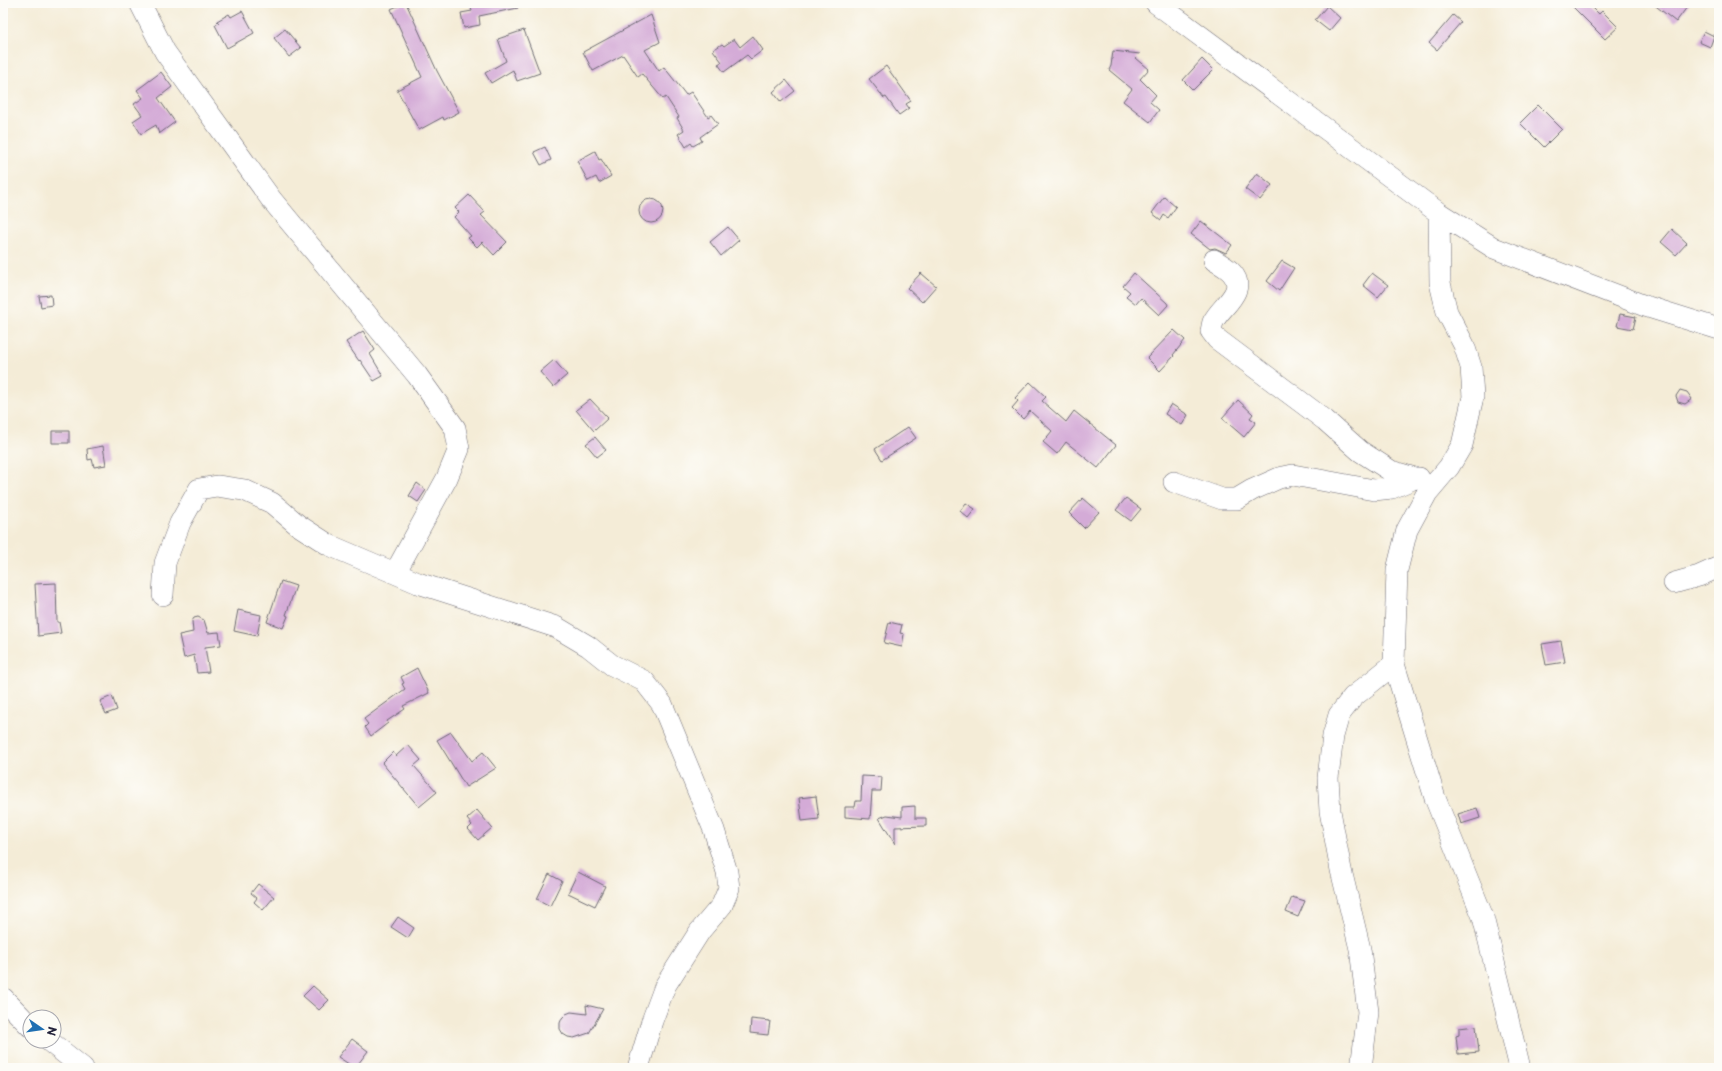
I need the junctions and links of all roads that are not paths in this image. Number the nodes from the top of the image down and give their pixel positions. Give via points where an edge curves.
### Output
1 (140, 3) edge
2 (1156, 3) edge
3 (1439, 214) junction
4 (1214, 260) dead end
5 (1719, 329) edge
6 (1415, 478) junction
7 (1439, 478) junction
8 (1174, 482) dead end
9 (1719, 567) edge
10 (395, 573) junction
11 (1674, 584) dead end
12 (163, 595) dead end
13 (1394, 664) junction
14 (3, 998) edge
15 (22, 1018) edge
16 (59, 1049) edge
17 (83, 1068) edge
18 (638, 1068) edge
19 (1362, 1068) edge
20 (1520, 1068) edge

1 - 10 street via 165,52 271,200 417,375 455,428 459,449 447,478
2 - 3 street
3 - 5 street via 1494,248 1646,306
3 - 7 street via 1440,283 1448,312 1464,345 1471,367 1473,397 1462,445
4 - 6 street via 1232,272 1237,286 1234,295 1213,322 1211,331 1217,339 1325,420 1360,451 1391,471
6 - 7 street
6 - 8 street via 1392,488 1374,490 1293,475 1279,478 1237,499 1222,500
7 - 13 street via 1427,493 1407,530 1397,570
9 - 11 street
10 - 12 street via 329,545 298,525 272,503 244,490 217,486 199,489 180,524 165,564
10 - 18 street via 418,583 556,627 588,646 612,665 644,682 662,704 714,830 727,872 729,888 722,905 700,931 665,986
13 - 19 street via 1352,697 1339,715 1333,736 1328,778 1330,811 1360,949 1368,1012
13 - 20 street via 1435,798 1483,917
14 - 15 street
16 - 17 street

